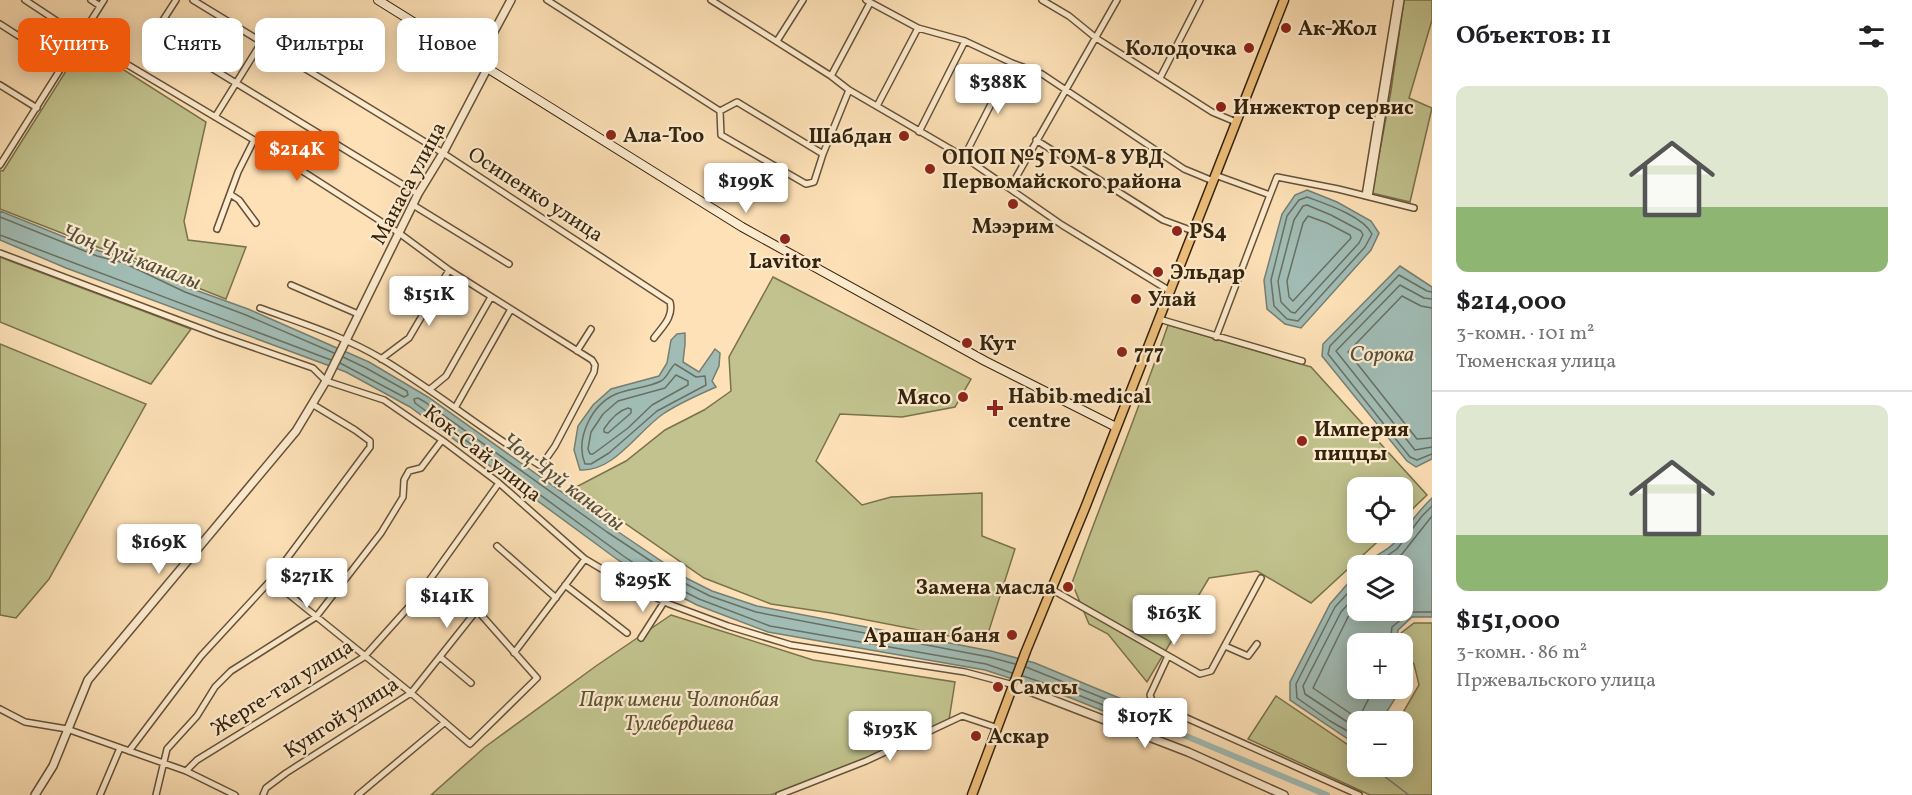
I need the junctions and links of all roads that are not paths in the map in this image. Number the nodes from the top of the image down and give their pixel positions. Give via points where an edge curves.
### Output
1 (25, 0) edge
2 (91, 0) edge
3 (104, 0) edge
4 (176, 0) edge
5 (193, 0) edge
6 (378, 0) edge
7 (511, 0) edge
8 (547, 0) edge
9 (711, 0) edge
10 (802, 0) edge
11 (1042, 0) edge
12 (1117, 0) edge
13 (1200, 0) edge
14 (1284, 0) edge
15 (1399, 0) edge
16 (868, 1) edge
17 (100, 6) junction
18 (52, 18) edge
19 (93, 18) edge
20 (164, 18) edge
21 (406, 18) edge
22 (0, 24) edge
23 (498, 24) edge
24 (918, 28) junction
25 (18, 36) edge
26 (1096, 38) junction
27 (255, 39) edge
28 (777, 41) junction
29 (965, 41) junction
30 (255, 53) edge
31 (1012, 63) junction
32 (130, 66) edge
33 (60, 72) edge
34 (219, 72) edge
35 (309, 72) edge
36 (484, 72) edge
37 (491, 72) edge
38 (831, 76) junction
39 (1160, 78) junction
40 (237, 83) junction
41 (0, 85) edge
42 (849, 90) junction
43 (1065, 90) junction
44 (877, 106) junction
45 (37, 108) junction
46 (720, 111) junction
47 (215, 117) junction
48 (1236, 122) junction
49 (920, 132) junction
50 (254, 140) junction
51 (1036, 140) junction
52 (443, 153) junction
53 (823, 154) junction
54 (964, 157) junction
55 (1, 166) edge
56 (1214, 178) junction
57 (1010, 188) junction
58 (230, 194) junction
59 (418, 194) junction
60 (1270, 195) junction
61 (1367, 196) junction
62 (413, 205) junction
63 (1414, 208) dead end
64 (256, 223) dead end
65 (217, 229) dead end
66 (1193, 231) junction
67 (399, 233) junction
68 (0, 253) edge
69 (509, 264) dead end
70 (449, 270) junction
71 (291, 285) dead end
72 (1170, 291) junction
73 (492, 297) junction
74 (260, 308) dead end
75 (511, 309) junction
76 (358, 314) junction
77 (1159, 319) junction
78 (591, 329) dead end
79 (1216, 337) junction
80 (654, 338) dead end
81 (345, 343) junction
82 (577, 351) junction
83 (381, 358) junction
84 (1302, 361) dead end
85 (326, 381) junction
86 (429, 390) junction
87 (312, 404) junction
88 (455, 408) junction
89 (1116, 427) junction
90 (442, 440) junction
91 (499, 483) junction
92 (497, 546) dead end
93 (585, 559) junction
94 (1261, 578) dead end
95 (271, 580) junction
96 (565, 585) junction
97 (1051, 590) junction
98 (556, 598) junction
99 (664, 602) junction
100 (316, 617) junction
101 (627, 633) dead end
102 (641, 638) dead end
103 (1257, 644) dead end
104 (1225, 646) junction
105 (514, 652) junction
106 (1168, 656) junction
107 (364, 657) junction
108 (440, 657) junction
109 (471, 684) dead end
110 (1014, 685) junction
111 (411, 693) junction
112 (0, 709) edge
113 (444, 723) junction
114 (998, 728) junction
115 (67, 729) junction
116 (120, 748) junction
117 (129, 751) junction
118 (165, 764) junction
119 (186, 771) junction
120 (35, 795) edge
121 (100, 795) edge
122 (156, 795) edge
123 (235, 795) edge
124 (263, 795) edge
125 (358, 795) edge
126 (780, 795) edge
127 (972, 795) edge
128 (1284, 795) edge
129 (1359, 795) edge

1 - 18 street
2 - 17 street
3 - 17 street
4 - 20 street
5 - 27 street, Осипенко улица
6 - 21 main road
7 - 23 street
8 - 46 street
9 - 28 street
10 - 28 street
11 - 26 street
12 - 26 street
13 - 39 street
14 - 48 main road
15 - 61 street
16 - 24 street
16 - 38 street
17 - 19 street
22 - 25 street
24 - 29 street
24 - 44 street
26 - 39 street
26 - 43 street
28 - 38 street
29 - 31 street
29 - 49 street
30 - 40 street
31 - 43 street via 1042,74
31 - 54 street
32 - 47 street
33 - 45 street
34 - 40 street
35 - 52 street, Осипенко улица
36 - 52 street, Манаса улица
37 - 89 main road via 742,227 985,361
38 - 42 street
39 - 48 street via 1212,112
40 - 47 street
40 - 59 street
41 - 45 street
42 - 44 street
42 - 53 street
43 - 51 street
43 - 56 street via 1184,169
44 - 49 street
45 - 55 street
46 - 53 street via 737,102
46 - 53 street via 721,135 806,184 814,182
47 - 50 street
48 - 56 main road
49 - 54 street
50 - 58 street
50 - 67 street
51 - 57 street
51 - 66 street via 1163,220
52 - 59 street, Манаса улица
52 - 80 street, Осипенко улица via 670,302 670,316
54 - 57 street
56 - 60 street
56 - 66 main road
57 - 72 street
58 - 64 street
58 - 65 street
59 - 62 street, Манаса улица
60 - 61 street via 1277,177
60 - 79 street
61 - 63 street
62 - 67 street, Манаса улица
62 - 69 street
66 - 72 main road
67 - 70 street
67 - 76 street, Манаса улица
68 - 85 street, Кок-Сай улица via 314,368
70 - 73 street
70 - 83 street via 409,338
71 - 76 street
72 - 77 main road
73 - 75 street
73 - 86 street via 446,376
74 - 81 street
75 - 82 street
75 - 88 street
76 - 81 street, Манаса улица
77 - 79 street
77 - 89 main road
78 - 82 street
79 - 84 street
81 - 83 street
81 - 85 street, Манаса улица
82 - 88 street via 592,360 594,372 541,466
83 - 86 street
85 - 87 street
85 - 90 street, Кок-Сай улица via 384,400
86 - 88 street
87 - 95 street via 370,441 370,447
87 - 115 street via 296,431 101,663 88,681
89 - 97 main road
90 - 91 street, Кок-Сай улица
90 - 100 street via 421,468 409,471 403,497 381,533
91 - 93 street, Кок-Сай улица
91 - 107 street, Жерге-тал улица via 416,599
92 - 98 street
93 - 96 street
93 - 99 street, Кок-Сай улица
94 - 104 street
95 - 100 street
95 - 117 street via 201,656
96 - 98 street
96 - 101 street
97 - 106 street
97 - 110 main road
98 - 105 street
99 - 102 street
99 - 110 street, Кок-Сай улица via 791,645 965,672
100 - 107 street
100 - 118 street via 231,671 167,749
103 - 104 street via 1248,656
104 - 106 street via 1211,671 1200,674
105 - 108 street, Кунгой улица via 477,610
105 - 113 street, Кунгой улица via 537,678 470,744
106 - 129 street via 1150,695 1153,703
107 - 111 street
107 - 119 street, Жерге-тал улица via 197,760
108 - 109 street
108 - 111 street, Кунгой улица
110 - 114 main road
110 - 128 street via 1188,752
111 - 113 street
111 - 124 street, Кунгой улица via 285,773
112 - 115 street via 25,722
113 - 125 street
114 - 126 street via 962,716 866,761
114 - 127 main road
115 - 116 street
115 - 120 street via 53,766
116 - 117 street
116 - 121 street
117 - 118 street
118 - 119 street
118 - 122 street
119 - 123 street

